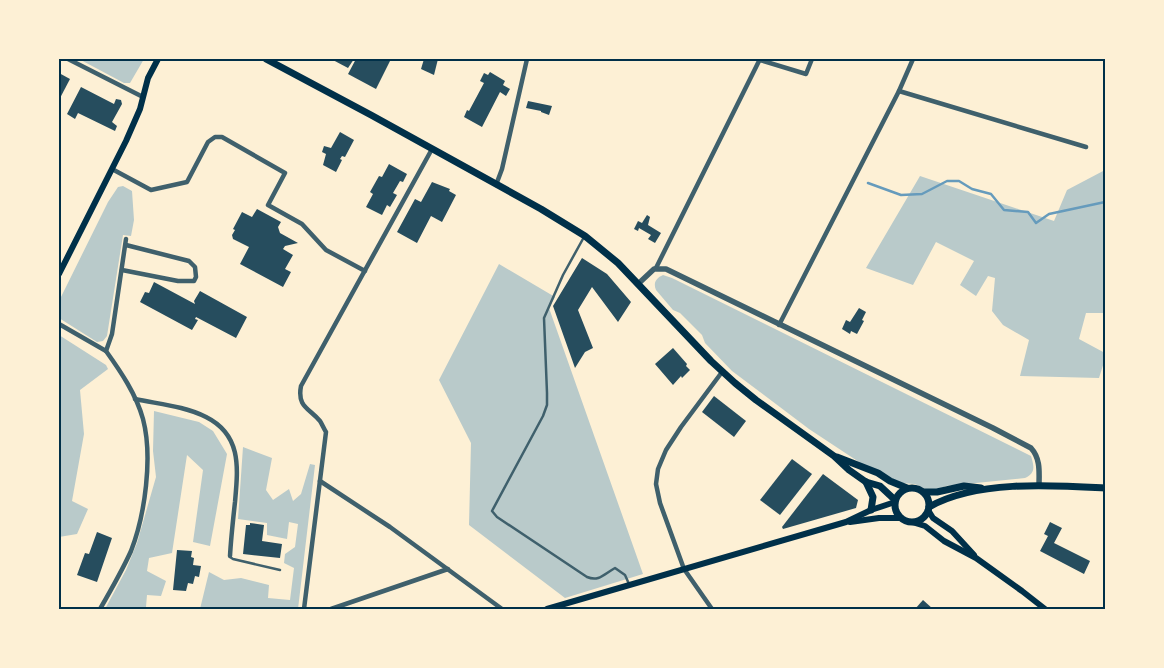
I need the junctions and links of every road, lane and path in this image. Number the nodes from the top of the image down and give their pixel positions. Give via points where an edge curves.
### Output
1 (68, 59) edge
2 (158, 59) edge
3 (266, 59) edge
4 (527, 59) edge
5 (812, 59) edge
6 (913, 59) edge
7 (760, 60) edge
8 (899, 91) junction
9 (143, 97) junction
10 (1086, 147) dead end
11 (432, 149) junction
12 (112, 169) junction
13 (496, 185) junction
14 (585, 236) junction
15 (126, 239) dead end
16 (126, 245) junction
17 (656, 268) junction
18 (122, 270) junction
19 (364, 270) junction
20 (59, 274) edge
21 (638, 284) junction
22 (59, 324) edge
23 (779, 325) junction
24 (106, 351) junction
25 (722, 372) junction
26 (135, 399) junction
27 (834, 456) junction
28 (320, 481) junction
29 (866, 482) junction
30 (1039, 486) junction
31 (907, 488) junction
32 (1105, 488) edge
33 (989, 489) junction
34 (924, 492) junction
35 (895, 501) junction
36 (928, 509) junction
37 (871, 510) junction
38 (901, 518) junction
39 (846, 522) junction
40 (912, 522) junction
41 (230, 556) joint
42 (976, 558) junction
43 (684, 569) junction
44 (280, 570) dead end
45 (448, 570) junction
46 (630, 585) junction
47 (558, 608) edge
48 (100, 609) edge
49 (304, 609) edge
50 (331, 609) edge
51 (502, 609) edge
52 (547, 609) edge
53 (712, 609) edge
54 (1045, 609) edge

1 - 9 street
2 - 9 main road
3 - 11 main road
4 - 13 street
5 - 7 street via 806,74
6 - 8 street
7 - 17 street
8 - 10 street
8 - 23 street
9 - 12 main road
11 - 13 main road
11 - 19 street
12 - 19 street via 151,190 187,182 208,142 222,137 285,173 268,205 302,224 326,250
12 - 20 main road
13 - 14 main road
14 - 21 main road
14 - 46 lane via 544,318 546,405 538,428 492,511 496,517 587,577 598,579 618,569
15 - 16 street
16 - 18 street
16 - 18 street via 189,261 195,267 196,277 194,281 178,281
17 - 21 street
17 - 23 street via 669,271
18 - 24 street via 112,334
19 - 28 street via 301,386 303,406 321,422 326,432
21 - 25 main road
22 - 24 street
23 - 30 street via 1031,448 1038,459
24 - 26 street
25 - 27 main road
25 - 43 street via 681,427 658,469 656,484 660,503
26 - 41 street via 207,417 229,438 238,467
26 - 48 street via 143,418 147,458 142,510 130,552
27 - 29 main road
27 - 31 main road
28 - 45 street via 390,526
28 - 49 street
29 - 35 main road via 880,486
29 - 37 main road via 873,497
30 - 32 main road
30 - 33 main road
31 - 34 main road
31 - 35 main road
33 - 34 main road via 964,486
33 - 36 main road via 948,498
34 - 36 main road
35 - 37 main road
35 - 38 main road
36 - 40 main road via 922,518
36 - 42 main road via 939,523 961,539
37 - 39 main road
38 - 39 main road
38 - 40 main road
39 - 43 main road
40 - 42 main road via 925,526 944,541
41 - 44 lane
42 - 54 main road
43 - 46 main road
43 - 53 street
45 - 50 street
45 - 51 street
46 - 47 main road
47 - 52 main road

